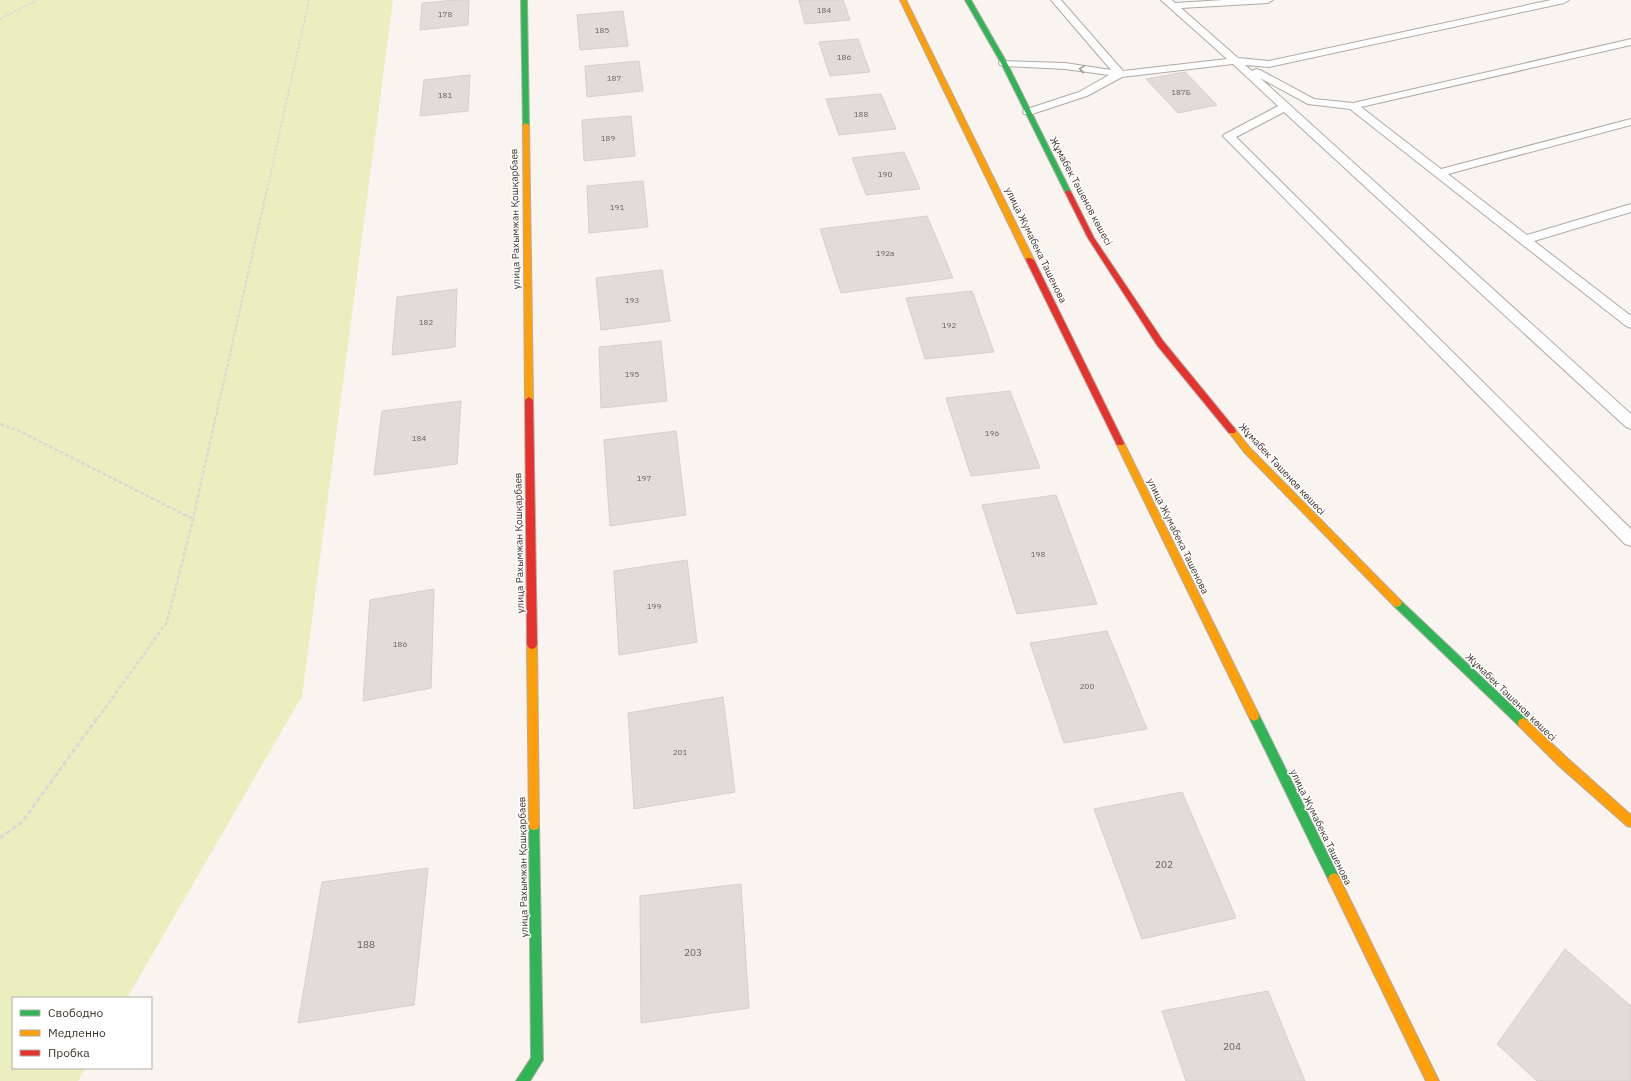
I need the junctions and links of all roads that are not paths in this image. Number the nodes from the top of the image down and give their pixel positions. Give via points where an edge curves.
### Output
1 (524, 0) edge
2 (903, 0) edge
3 (968, 0) edge
4 (1056, 0) edge
5 (1268, 0) edge
6 (1564, 0) edge
7 (1169, 3) edge
8 (1631, 42) edge
9 (1235, 61) junction
10 (1004, 63) junction
11 (1120, 74) junction
12 (1353, 106) junction
13 (1286, 107) junction
14 (1028, 112) junction
15 (1631, 122) edge
16 (1438, 173) junction
17 (1631, 208) edge
18 (1524, 240) junction
19 (1629, 319) edge
20 (1631, 423) edge
21 (1631, 539) edge
22 (1631, 822) edge
23 (522, 1081) edge
24 (1433, 1081) edge

1 - 23 street, улица Рахымжан Қошқарбаев via 536,1060
2 - 24 street, улица Жумабека Ташенова
3 - 10 street, Жұмабек Тәшенов көшесі
4 - 11 lane
5 - 7 lane
6 - 9 lane via 1269,64
7 - 9 lane
8 - 12 lane
9 - 11 lane
9 - 12 lane via 1312,102
9 - 13 lane
11 -> 10 lane via 1065,66
10 - 14 street, Жұмабек Тәшенов көшесі
11 - 14 lane via 1083,94
12 - 16 lane
13 - 20 lane
13 - 21 lane via 1229,136
14 - 22 street, Жұмабек Тәшенов көшесі via 1091,238 1160,343 1247,450 1369,576 1562,761
15 - 16 lane
16 - 18 lane
17 - 18 lane
18 - 19 lane

